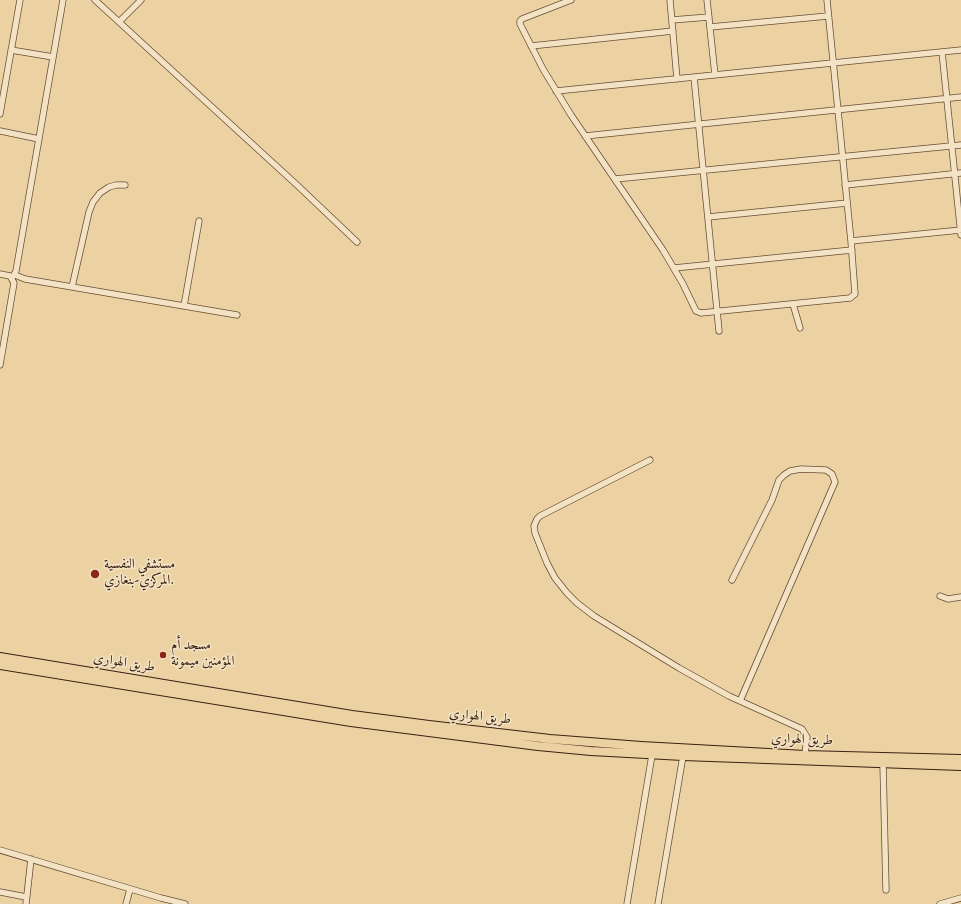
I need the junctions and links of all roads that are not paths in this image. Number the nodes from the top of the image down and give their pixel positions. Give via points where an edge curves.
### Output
1 (20, 0) edge
2 (63, 0) edge
3 (95, 0) edge
4 (141, 0) edge
5 (570, 0) edge
6 (670, 0) edge
7 (707, 0) edge
8 (826, 0) edge
9 (828, 16) junction
10 (709, 17) junction
11 (672, 20) junction
12 (119, 22) junction
13 (710, 27) junction
14 (673, 31) junction
15 (531, 46) junction
16 (11, 50) junction
17 (961, 50) edge
18 (942, 52) junction
19 (53, 57) junction
20 (833, 63) junction
21 (715, 75) junction
22 (694, 77) junction
23 (677, 79) junction
24 (556, 90) junction
25 (961, 98) edge
26 (947, 99) junction
27 (838, 110) junction
28 (0, 114) edge
29 (699, 124) junction
30 (0, 131) edge
31 (585, 136) junction
32 (39, 139) junction
33 (961, 145) edge
34 (952, 146) junction
35 (842, 157) junction
36 (704, 170) junction
37 (958, 174) edge
38 (615, 179) junction
39 (125, 185) dead end
40 (845, 185) junction
41 (847, 203) junction
42 (708, 217) junction
43 (199, 221) dead end
44 (961, 230) edge
45 (961, 235) edge
46 (851, 241) junction
47 (356, 242) dead end
48 (852, 250) junction
49 (713, 264) junction
50 (674, 268) junction
51 (0, 274) edge
52 (13, 277) junction
53 (72, 287) junction
54 (793, 304) junction
55 (184, 306) junction
56 (717, 311) junction
57 (237, 315) dead end
58 (800, 328) dead end
59 (719, 331) dead end
60 (0, 365) edge
61 (650, 460) dead end
62 (732, 580) dead end
63 (940, 596) dead end
64 (961, 597) edge
65 (0, 657) edge
66 (0, 665) edge
67 (740, 701) junction
68 (352, 719) junction
69 (652, 755) junction
70 (805, 755) junction
71 (683, 756) junction
72 (961, 759) edge
73 (882, 764) junction
74 (961, 766) edge
75 (0, 850) edge
76 (31, 859) junction
77 (130, 889) junction
78 (886, 890) dead end
79 (0, 892) edge
80 (26, 897) junction
81 (961, 898) edge
82 (26, 904) edge
83 (126, 904) edge
84 (185, 904) edge
85 (628, 904) edge
86 (658, 904) edge
87 (940, 904) edge

1 - 16 street
2 - 19 street
3 - 12 street
4 - 12 street
5 - 15 street via 521,20 520,24
6 - 11 street
7 - 10 street
8 - 9 street
9 - 13 street
9 - 20 street
10 - 11 street
10 - 13 street
11 - 14 street
12 - 47 street
13 - 21 street
14 - 15 street
14 - 23 street
15 - 24 street
16 - 19 street
16 - 28 street
17 - 18 street
18 - 20 street
18 - 26 street
19 - 32 street
20 - 21 street
20 - 27 street
21 - 22 street
22 - 23 street
22 - 29 street
23 - 24 street
24 - 31 street
25 - 26 street
26 - 27 street
26 - 34 street
27 - 29 street
27 - 35 street
29 - 31 street
29 - 36 street
30 - 32 street
31 - 38 street
32 - 52 street
33 - 34 street
34 - 35 street
34 - 37 street
35 - 36 street
35 - 40 street
36 - 38 street
36 - 42 street
37 - 40 street
37 - 44 street
38 - 50 street
39 - 53 street via 106,188 93,202
40 - 41 street
41 - 42 street
41 - 46 street
42 - 49 street
43 - 55 street
44 - 45 street
44 - 46 street
46 - 48 street
48 - 49 street
48 - 54 street via 855,292 853,296
49 - 50 street
49 - 56 street
50 - 56 street via 697,312
51 - 52 street
52 - 53 street
52 - 60 street via 14,286
53 - 55 street
54 - 56 street
54 - 58 street
55 - 57 street
56 - 59 street
61 - 67 street via 540,516 534,526 535,533 547,563 576,603 679,668
62 - 67 street via 784,475 801,469 831,472 835,482
63 - 64 street via 948,599
65 - 68 highway, طريق الهواري
66 - 68 highway, طريق الهواري
67 - 70 street via 802,729 807,737
68 - 69 highway, طريق الهواري via 530,745
68 - 70 highway, طريق الهواري via 550,739
69 - 71 highway, طريق الهواري
69 - 85 street
70 - 72 highway, طريق الهواري
71 - 73 highway, طريق الهواري
71 - 86 street
73 - 74 highway, طريق الهواري
73 - 78 street
75 - 76 street
76 - 77 street
76 - 80 street
77 - 83 street
77 - 84 street
79 - 80 street
80 - 82 street
81 - 87 street

